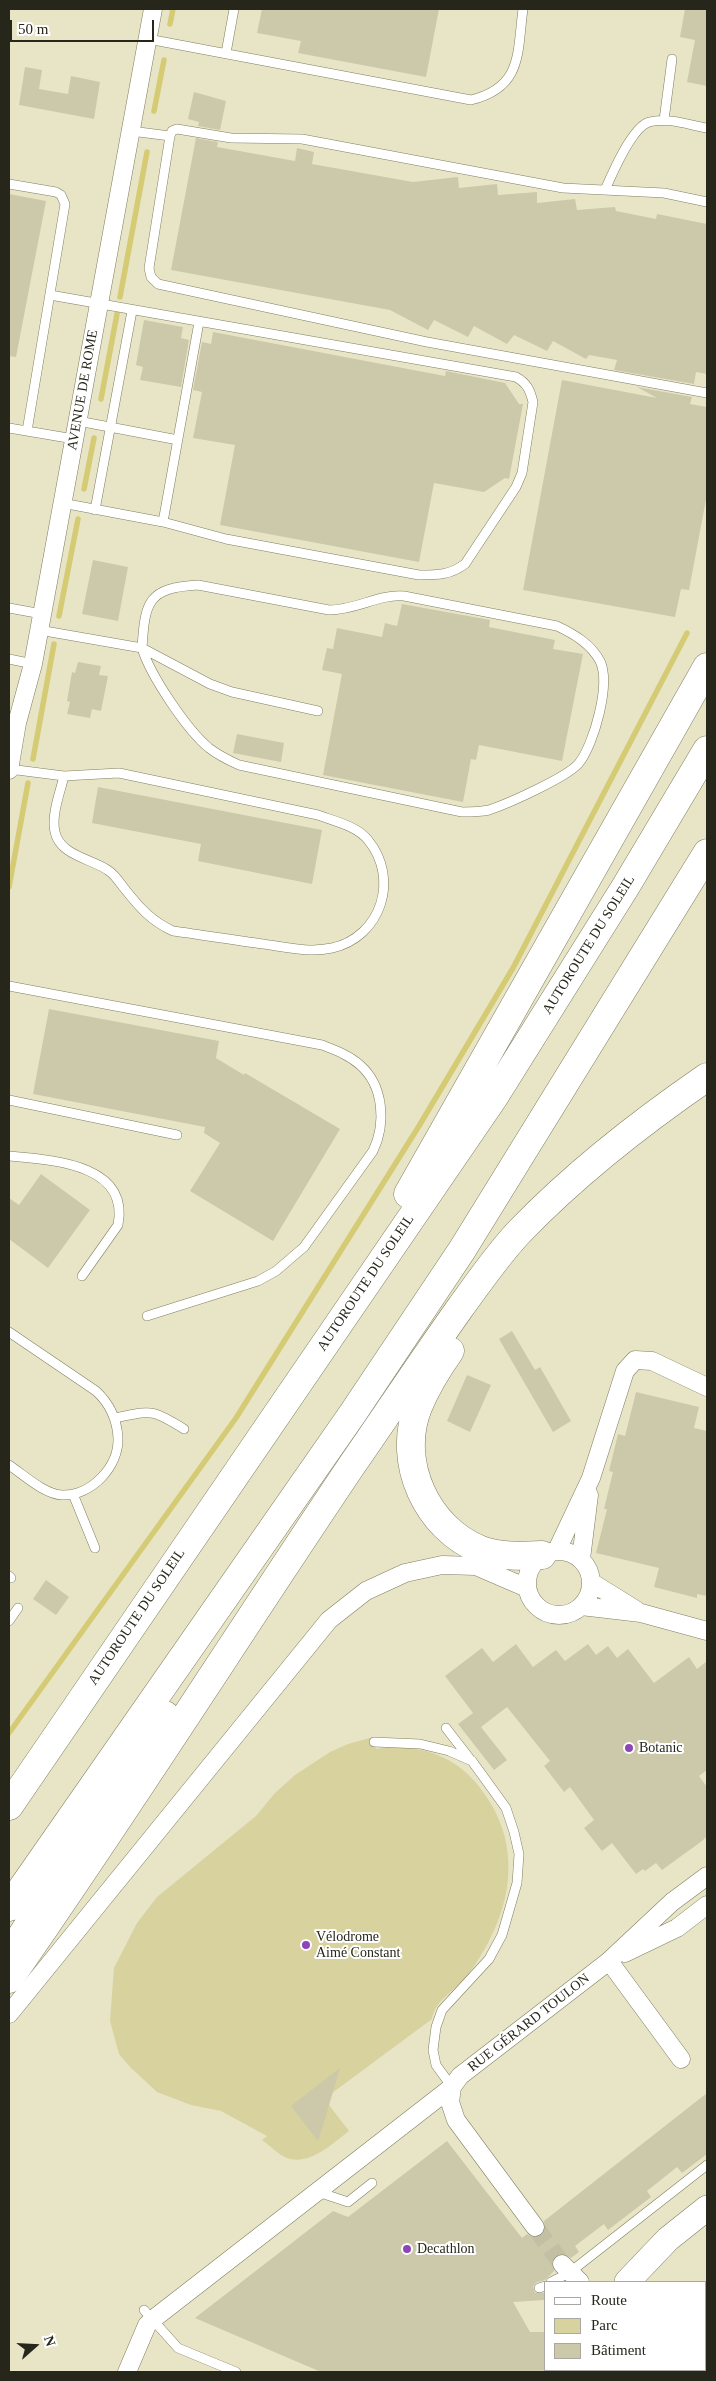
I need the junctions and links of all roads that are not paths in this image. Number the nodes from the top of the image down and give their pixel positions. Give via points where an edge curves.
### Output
1 (154, 9) edge
2 (234, 9) edge
3 (523, 9) edge
4 (148, 39) junction
5 (226, 53) junction
6 (672, 59) dead end
7 (664, 120) junction
8 (707, 128) edge
9 (131, 131) junction
10 (170, 136) junction
11 (9, 184) edge
12 (605, 190) junction
13 (707, 202) edge
14 (50, 295) junction
15 (99, 305) junction
16 (132, 311) junction
17 (199, 322) junction
18 (707, 392) edge
19 (78, 421) junction
20 (111, 426) junction
21 (9, 428) edge
22 (27, 431) junction
23 (74, 439) junction
24 (178, 440) junction
25 (62, 503) junction
26 (96, 510) junction
27 (163, 522) junction
28 (9, 608) edge
29 (41, 622) junction
30 (142, 648) junction
31 (9, 659) edge
32 (33, 664) junction
33 (707, 667) edge
34 (318, 711) dead end
35 (13, 722) edge
36 (707, 750) edge
37 (9, 770) edge
38 (64, 776) junction
39 (707, 853) edge
40 (9, 986) edge
41 (707, 1077) edge
42 (9, 1100) edge
43 (177, 1135) dead end
44 (9, 1156) edge
45 (569, 1183) junction
46 (82, 1276) dead end
47 (350, 1306) junction
48 (148, 1316) dead end
49 (9, 1332) edge
50 (707, 1387) edge
51 (353, 1413) junction
52 (114, 1418) junction
53 (184, 1428) dead end
54 (9, 1465) edge
55 (591, 1478) junction
56 (73, 1494) junction
57 (95, 1548) dead end
58 (549, 1553) junction
59 (581, 1558) junction
60 (592, 1582) junction
61 (528, 1588) junction
62 (581, 1606) junction
63 (18, 1608) dead end
64 (641, 1612) junction
65 (9, 1621) edge
66 (707, 1631) edge
67 (446, 1728) dead end
68 (374, 1742) dead end
69 (472, 1761) junction
70 (9, 1806) edge
71 (707, 1876) edge
72 (707, 1905) edge
73 (9, 1907) edge
74 (9, 1955) edge
75 (608, 1961) junction
76 (9, 1979) edge
77 (9, 2014) edge
78 (681, 2059) dead end
79 (452, 2087) junction
80 (707, 2165) edge
81 (372, 2183) dead end
82 (317, 2192) junction
83 (707, 2208) edge
84 (707, 2226) edge
85 (535, 2228) tunnel mouth
86 (571, 2275) edge
87 (554, 2281) edge
88 (628, 2281) edge
89 (651, 2281) edge
90 (148, 2315) junction
91 (127, 2372) edge
92 (236, 2372) edge

1 - 4 street, AVENUE DE ROME
2 - 5 lane
3 - 5 lane via 516,66 504,84 489,95 471,100
4 - 5 lane
4 - 9 street, AVENUE DE ROME
6 - 7 lane
7 - 8 lane
7 - 12 lane via 647,122 638,130
9 - 10 lane
9 - 15 street, AVENUE DE ROME
10 - 12 lane via 177,129 231,138 302,139 563,188
10 - 18 lane via 149,268 151,277 158,284 426,342
11 - 14 lane via 56,192 66,204
12 - 13 lane via 664,193
14 - 15 lane
14 - 22 lane
15 - 16 lane
15 - 19 street, AVENUE DE ROME
16 - 17 lane
16 - 20 lane
17 - 24 lane
17 - 27 lane via 516,377 525,382 533,402 522,473 465,564 440,576 419,575 226,539
19 - 20 lane
19 - 23 street, AVENUE DE ROME
20 - 24 lane
20 - 26 lane
21 - 22 lane
22 - 23 lane
23 - 25 street, AVENUE DE ROME
24 - 27 lane
25 - 26 lane
25 - 29 street, AVENUE DE ROME
26 - 27 lane
28 - 29 lane
29 - 30 lane
29 - 32 street, AVENUE DE ROME
30 - 30 lane via 146,663 193,733 223,758 239,765 462,812 489,810 565,776 579,764 589,748 597,724 604,678 600,662 588,644 557,626 398,595 345,610 329,610 198,585 179,586 162,592 152,601 144,615
30 - 34 lane via 232,692
31 - 32 lane
32 - 35 street, AVENUE DE ROME
33 - 47 main road via 415,1182
35 - 37 street, AVENUE DE ROME
36 - 47 main road, AUTOROUTE DU SOLEIL via 494,1097
37 - 38 lane
38 - 38 lane via 119,773 318,815 349,827 367,839 381,859 382,904 372,925 351,940 332,948 309,950 173,931 156,923 141,910 111,872 60,844 54,818
39 - 51 main road via 462,1250
40 - 48 lane via 322,1045 361,1065 375,1086 381,1105 380,1138 304,1247 276,1271 258,1281
41 - 45 main road via 596,1158
42 - 43 lane
44 - 46 lane via 75,1166 99,1175 111,1187 118,1201 118,1224
45 - 58 main road via 497,1276 441,1363 417,1408 412,1436 412,1468 421,1494 438,1518 455,1534 481,1550 507,1556
45 - 76 main road via 518,1232 428,1352
47 - 70 main road, AUTOROUTE DU SOLEIL
49 - 52 lane via 96,1390 107,1401
50 - 55 street via 652,1361 635,1360 625,1371
51 - 73 main road
51 - 74 main road via 212,1642
52 - 53 lane via 150,1411
52 - 56 lane via 118,1439 113,1459 94,1485
54 - 56 lane via 49,1491 60,1495
55 - 58 street
55 - 59 street
56 - 57 lane
58 - 59 street via 574,1554
58 - 61 street via 530,1569
59 - 60 street
60 - 62 street via 587,1600
60 - 64 street
61 - 62 street via 536,1605 553,1614 572,1612
61 - 77 street via 476,1566 442,1565 405,1572 366,1591 329,1620
62 - 64 street
63 - 65 lane
64 - 66 street
67 - 69 lane
68 - 69 lane via 420,1744
69 - 79 lane via 506,1808 519,1854 517,1883 502,1935 489,1959 442,2010 436,2027 433,2050 436,2065
71 - 75 street, RUE GÉRARD TOULON via 672,1902
72 - 75 street, RUE GÉRARD TOULON via 677,1928
75 - 78 street
75 - 79 street, RUE GÉRARD TOULON via 460,2076
79 - 82 street, RUE GÉRARD TOULON
79 - 85 street via 450,2102 456,2120
80 - 86 lane
81 - 82 lane via 348,2202
82 - 90 street, RUE GÉRARD TOULON
83 - 88 main road via 668,2239
84 - 89 main road
86 - 87 lane
90 - 91 street via 147,2325
90 - 92 lane via 178,2348

